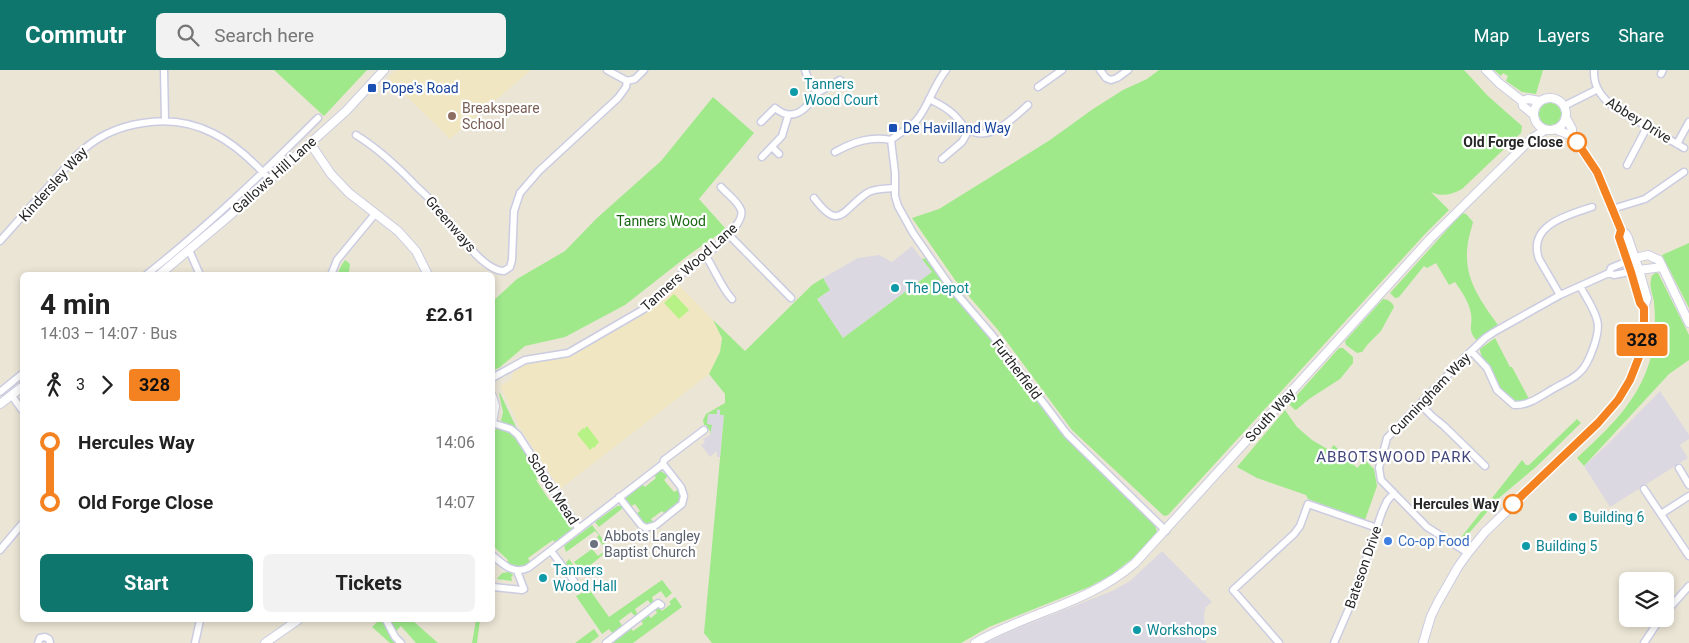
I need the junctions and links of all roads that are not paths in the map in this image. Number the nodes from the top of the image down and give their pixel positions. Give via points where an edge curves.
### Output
1 (164, 70) edge
2 (384, 70) edge
3 (607, 70) edge
4 (644, 70) edge
5 (804, 70) edge
6 (946, 70) edge
7 (1062, 70) edge
8 (1100, 70) edge
9 (1128, 70) edge
10 (1486, 70) edge
11 (1594, 70) edge
12 (840, 80) dead end
13 (627, 81) junction
14 (1038, 87) dead end
15 (1598, 89) junction
16 (818, 93) junction
17 (929, 99) junction
18 (1522, 101) junction
19 (1540, 101) junction
20 (1028, 105) dead end
21 (1564, 106) junction
22 (788, 116) junction
23 (1534, 117) junction
24 (318, 118) dead end
25 (1566, 118) junction
26 (165, 120) junction
27 (761, 122) dead end
28 (1689, 122) edge
29 (1647, 127) junction
30 (1555, 129) junction
31 (969, 130) junction
32 (1545, 130) junction
33 (356, 135) dead end
34 (1572, 136) junction
35 (1531, 138) junction
36 (891, 140) junction
37 (310, 143) junction
38 (1676, 144) junction
39 (772, 147) junction
40 (1684, 148) dead end
41 (836, 152) dead end
42 (779, 154) dead end
43 (762, 157) dead end
44 (942, 160) dead end
45 (1627, 165) dead end
46 (1684, 172) dead end
47 (263, 173) junction
48 (269, 179) junction
49 (721, 187) dead end
50 (894, 188) junction
51 (814, 198) dead end
52 (1592, 207) dead end
53 (1612, 209) junction
54 (375, 214) junction
55 (729, 235) junction
56 (0, 242) edge
57 (189, 250) junction
58 (705, 255) junction
59 (1631, 260) junction
60 (1662, 267) junction
61 (1635, 271) junction
62 (150, 272) edge
63 (163, 272) edge
64 (199, 272) edge
65 (332, 272) edge
66 (426, 272) edge
67 (1609, 273) junction
68 (1580, 286) junction
69 (1560, 295) junction
70 (791, 298) dead end
71 (732, 299) dead end
72 (1689, 323) edge
73 (1471, 351) junction
74 (20, 376) edge
75 (495, 376) edge
76 (20, 389) edge
77 (0, 392) edge
78 (12, 396) junction
79 (0, 404) edge
80 (1420, 404) junction
81 (20, 407) edge
82 (495, 424) edge
83 (704, 430) dead end
84 (663, 464) junction
85 (1486, 466) dead end
86 (1679, 468) dead end
87 (1689, 484) edge
88 (1644, 489) dead end
89 (1394, 493) junction
90 (1689, 496) edge
91 (619, 498) junction
92 (1661, 514) junction
93 (20, 526) edge
94 (1377, 528) junction
95 (579, 529) junction
96 (1166, 531) junction
97 (0, 550) edge
98 (551, 551) junction
99 (1468, 553) junction
100 (1689, 556) edge
101 (495, 558) edge
102 (517, 571) junction
103 (574, 581) dead end
104 (1689, 586) edge
105 (495, 587) edge
106 (658, 602) dead end
107 (1674, 603) edge
108 (199, 622) edge
109 (295, 622) edge
110 (387, 622) edge
111 (1655, 627) edge
112 (38, 643) edge
113 (50, 643) edge
114 (194, 643) edge
115 (264, 643) edge
116 (400, 643) edge
117 (606, 643) edge
118 (975, 643) edge
119 (1279, 643) edge
120 (1334, 643) edge
121 (1423, 643) edge
122 (1644, 643) edge

1 - 26 street
2 - 37 street, Gallows Hill Lane via 346,111
3 - 13 street
4 - 13 street via 635,80
5 - 16 street
6 - 17 street
7 - 14 street
8 - 9 street via 1111,80
10 - 18 street
11 - 15 street, Abbey Drive
12 - 16 street
13 - 33 street, Greenways via 624,92 539,171 520,193 514,211 512,260 504,271 496,270 481,258 404,173
15 - 21 street, Abbey Drive
15 - 29 street, Abbey Drive via 1615,108
16 - 22 street via 794,115
17 - 31 street via 947,109
17 - 36 street via 915,122
18 - 19 street
18 - 23 street
19 - 21 street via 1552,98
19 - 23 street
20 - 31 street via 997,130
21 - 25 street
22 - 27 street via 775,108
22 - 39 street via 782,136
23 - 32 street
23 - 35 street
24 - 47 street, Gallows Hill Lane
25 - 30 street
25 - 34 street
26 - 47 street, Kindersley Way via 188,124 219,136 240,150
26 - 56 street, Kindersley Way via 115,130 90,144
28 - 38 street
29 - 38 street, Abbey Drive
29 - 45 street
30 - 32 street
30 - 34 street
31 - 44 street via 962,142
32 - 35 street, South Way
34 - 53 street via 1597,172
35 - 96 street, South Way via 1430,239
36 - 41 street via 862,141
36 - 50 street, Furtherfield
37 - 48 street, Gallows Hill Lane
37 - 54 street via 340,184
38 - 40 street, Abbey Drive
39 - 42 street
39 - 43 street
46 - 53 street via 1645,199
47 - 48 street, Kindersley Way
47 - 62 street, Gallows Hill Lane
48 - 57 street, Gallows Hill Lane
49 - 55 street, Tanners Wood Lane via 742,211 742,218
50 - 51 street via 874,190 836,217 825,212
50 - 96 street, Furtherfield via 904,217 950,286 992,334 1067,434
52 - 69 street via 1555,221 1542,232 1538,241 1540,259
53 - 59 street via 1621,230 1619,237
54 - 65 street via 337,260
54 - 66 street via 398,231 416,251
55 - 58 street, Tanners Wood Lane
55 - 70 street
57 - 63 street, Gallows Hill Lane
57 - 64 street
58 - 71 street
58 - 75 street, Tanners Wood Lane via 653,302 626,320 568,353 525,360
59 - 60 street via 1652,256 1660,260
59 - 61 street
59 - 67 street, Cunningham Way via 1611,268
60 - 61 street
60 - 72 street
61 - 67 street, Cunningham Way via 1614,276
61 - 99 street via 1640,303 1644,308 1644,333 1630,380 1598,423 1485,532
67 - 68 street, Cunningham Way
68 - 69 street, Cunningham Way
68 - 73 street via 1598,325 1588,362 1574,377 1525,404 1514,405 1497,390 1487,368
69 - 73 street, Cunningham Way via 1494,332
73 - 80 street, Cunningham Way
74 - 77 street
76 - 78 street
78 - 79 street
78 - 81 street
80 - 85 street
80 - 89 street, Cunningham Way via 1389,434 1386,442 1379,472 1381,480
82 - 95 street, School Mead via 511,429 518,436
83 - 84 street
84 - 91 street
84 - 91 street via 684,496 682,504 656,525 646,528 641,525
86 - 87 street
88 - 92 street
89 - 94 street, Bateson Drive via 1384,506
89 - 99 street, Cunningham Way via 1427,527
90 - 92 street
91 - 95 street
92 - 100 street
93 - 97 street
94 - 119 street via 1308,504 1294,534 1232,590
94 - 120 street, Bateson Drive
95 - 98 street, School Mead
96 - 118 street, South Way via 1136,563 1101,588
98 - 102 street, School Mead via 528,568
98 - 103 street
99 - 121 street via 1438,602
101 - 102 street
102 - 105 street via 524,589
104 - 107 street
106 - 117 street
108 - 114 street
109 - 115 street
110 - 116 street
111 - 122 street
112 - 113 street via 45,637

